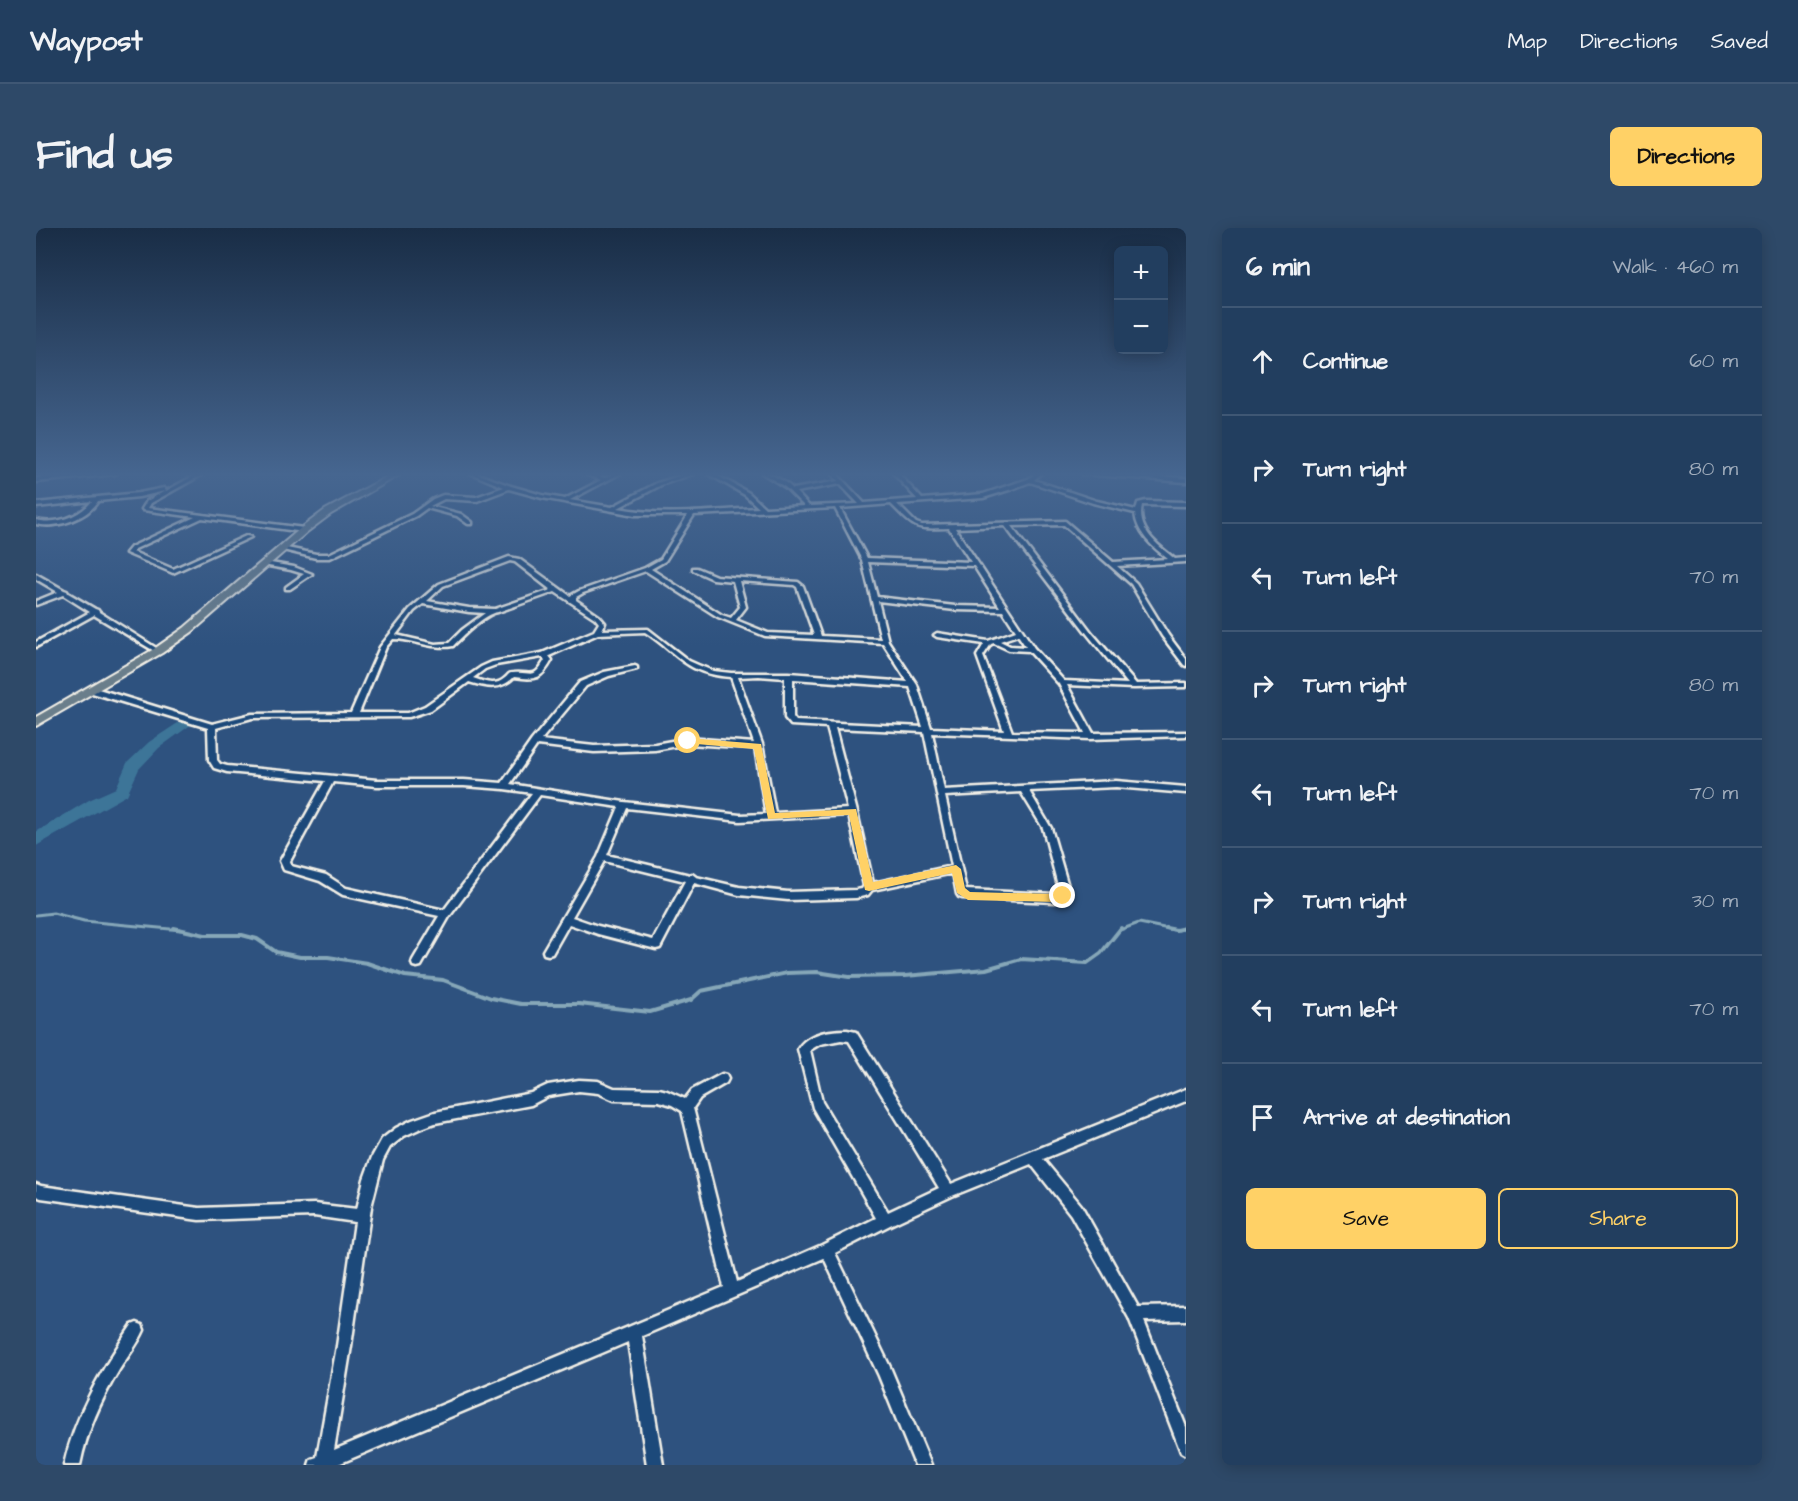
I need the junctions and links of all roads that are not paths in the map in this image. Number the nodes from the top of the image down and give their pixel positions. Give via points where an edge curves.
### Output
1 (170, 531) edge
2 (303, 531) edge
3 (381, 531) edge
4 (681, 531) edge
5 (850, 531) edge
6 (954, 531) edge
7 (1011, 531) edge
8 (1074, 531) edge
9 (1141, 531) edge
10 (248, 537) dead end
11 (282, 549) junction
12 (865, 560) junction
13 (1173, 560) junction
14 (1186, 561) edge
15 (266, 564) junction
16 (977, 564) junction
17 (1114, 564) junction
18 (647, 569) junction
19 (695, 569) dead end
20 (36, 576) edge
21 (736, 579) junction
22 (288, 588) dead end
23 (556, 590) junction
24 (65, 592) junction
25 (875, 599) junction
26 (573, 600) junction
27 (423, 602) junction
28 (36, 603) edge
29 (1004, 609) junction
30 (96, 611) junction
31 (490, 612) junction
32 (733, 620) junction
33 (597, 632) junction
34 (1019, 632) junction
35 (937, 635) dead end
36 (390, 637) junction
37 (818, 637) junction
38 (885, 641) junction
39 (992, 642) junction
40 (36, 645) edge
41 (1031, 650) junction
42 (158, 651) junction
43 (544, 655) junction
44 (1186, 664) edge
45 (634, 668) dead end
46 (789, 675) junction
47 (734, 676) junction
48 (468, 679) junction
49 (1062, 683) junction
50 (1186, 685) edge
51 (913, 686) junction
52 (1134, 686) junction
53 (92, 690) junction
54 (354, 716) junction
55 (36, 722) edge
56 (831, 726) junction
57 (212, 727) junction
58 (927, 728) junction
59 (1008, 734) junction
60 (1186, 734) edge
61 (1090, 736) junction
62 (535, 742) junction
63 (758, 746) junction
64 (330, 779) junction
65 (504, 786) junction
66 (1023, 788) junction
67 (1186, 790) edge
68 (538, 792) junction
69 (941, 793) junction
70 (624, 805) junction
71 (853, 812) junction
72 (771, 817) junction
73 (602, 857) junction
74 (956, 869) junction
75 (692, 878) junction
76 (869, 887) junction
77 (446, 914) junction
78 (566, 919) junction
79 (548, 951) dead end
80 (417, 963) dead end
81 (722, 1079) dead end
82 (1186, 1095) edge
83 (687, 1107) junction
84 (1034, 1157) junction
85 (948, 1191) junction
86 (38, 1194) edge
87 (363, 1216) junction
88 (885, 1220) junction
89 (827, 1250) junction
90 (732, 1291) junction
91 (1186, 1313) edge
92 (1134, 1314) junction
93 (137, 1330) dead end
94 (634, 1332) junction
95 (1186, 1447) edge
96 (321, 1464) edge
97 (72, 1465) edge
98 (655, 1465) edge
99 (923, 1465) edge

1 - 10 street via 129,553 173,571
2 - 11 main road
3 - 11 street via 330,556
4 - 18 street via 663,560
5 - 12 street
6 - 16 street
7 - 52 street
8 - 17 street
9 - 13 street
11 - 15 main road
12 - 16 street
12 - 25 street
13 - 14 street
13 - 17 street
15 - 22 street via 309,574
15 - 42 main road
16 - 29 street
17 - 44 street via 1138,591
18 - 26 street via 581,592
18 - 32 street via 707,609
19 - 21 street via 714,578
20 - 24 street
21 - 32 street via 742,607
21 - 37 street via 800,586
23 - 26 street
23 - 27 street via 517,560 509,559 441,585
23 - 31 street
24 - 28 street
24 - 30 street
25 - 29 street
25 - 38 street
26 - 33 street via 602,623
27 - 31 street
27 - 36 street
29 - 34 street
30 - 40 street
30 - 42 street
31 - 36 street via 451,645 431,646
32 - 37 street via 767,635
33 - 43 street
33 - 47 street via 646,630 706,672
34 - 39 street
34 - 41 street
35 - 39 street
36 - 54 street
37 - 38 street
38 - 51 street
39 - 41 street
39 - 59 street via 980,656
41 - 49 street
42 - 53 main road
43 - 48 street via 494,663
43 - 48 street via 549,660 544,671 536,676 512,675 495,686
45 - 62 street via 583,684
46 - 47 street
46 - 51 street
46 - 56 street via 791,721
47 - 63 street
48 - 54 street via 420,712
49 - 52 street
49 - 61 street
50 - 52 street
51 - 58 street
53 - 55 main road
53 - 57 street
54 - 57 street via 252,716
56 - 58 street
56 - 71 street
57 - 64 street via 213,760 217,766
58 - 59 street
58 - 69 street
59 - 61 street
60 - 61 street
62 - 63 street via 594,749 654,747 688,741
62 - 65 street
63 - 72 street
64 - 65 street
64 - 77 street via 285,861 287,868 323,878 343,891
65 - 68 street
66 - 67 street via 1116,784
66 - 69 street
66 - 74 street via 1047,828 1063,896 968,896 960,890
68 - 70 street
68 - 77 street
69 - 74 street
70 - 72 street via 708,815
70 - 73 street
71 - 72 street
71 - 76 street
73 - 75 street
73 - 78 street
74 - 76 street
75 - 76 street via 739,891 788,896 856,894
75 - 78 street via 656,945
77 - 80 street
78 - 79 street
81 - 83 street via 696,1094
82 - 84 street
83 - 87 street via 673,1097 648,1092 612,1094 600,1087 586,1086 434,1117 399,1134 376,1156
83 - 90 street
84 - 85 street
84 - 92 street via 1076,1210
85 - 88 street
85 - 88 street via 852,1036 844,1034 809,1043 804,1049 817,1104
86 - 87 street via 199,1214 314,1209
87 - 96 street via 344,1348
88 - 89 street
89 - 90 street
89 - 99 street via 885,1372
90 - 94 street
91 - 92 street
92 - 95 street
93 - 97 street via 100,1384 82,1425
94 - 96 street
94 - 98 street

